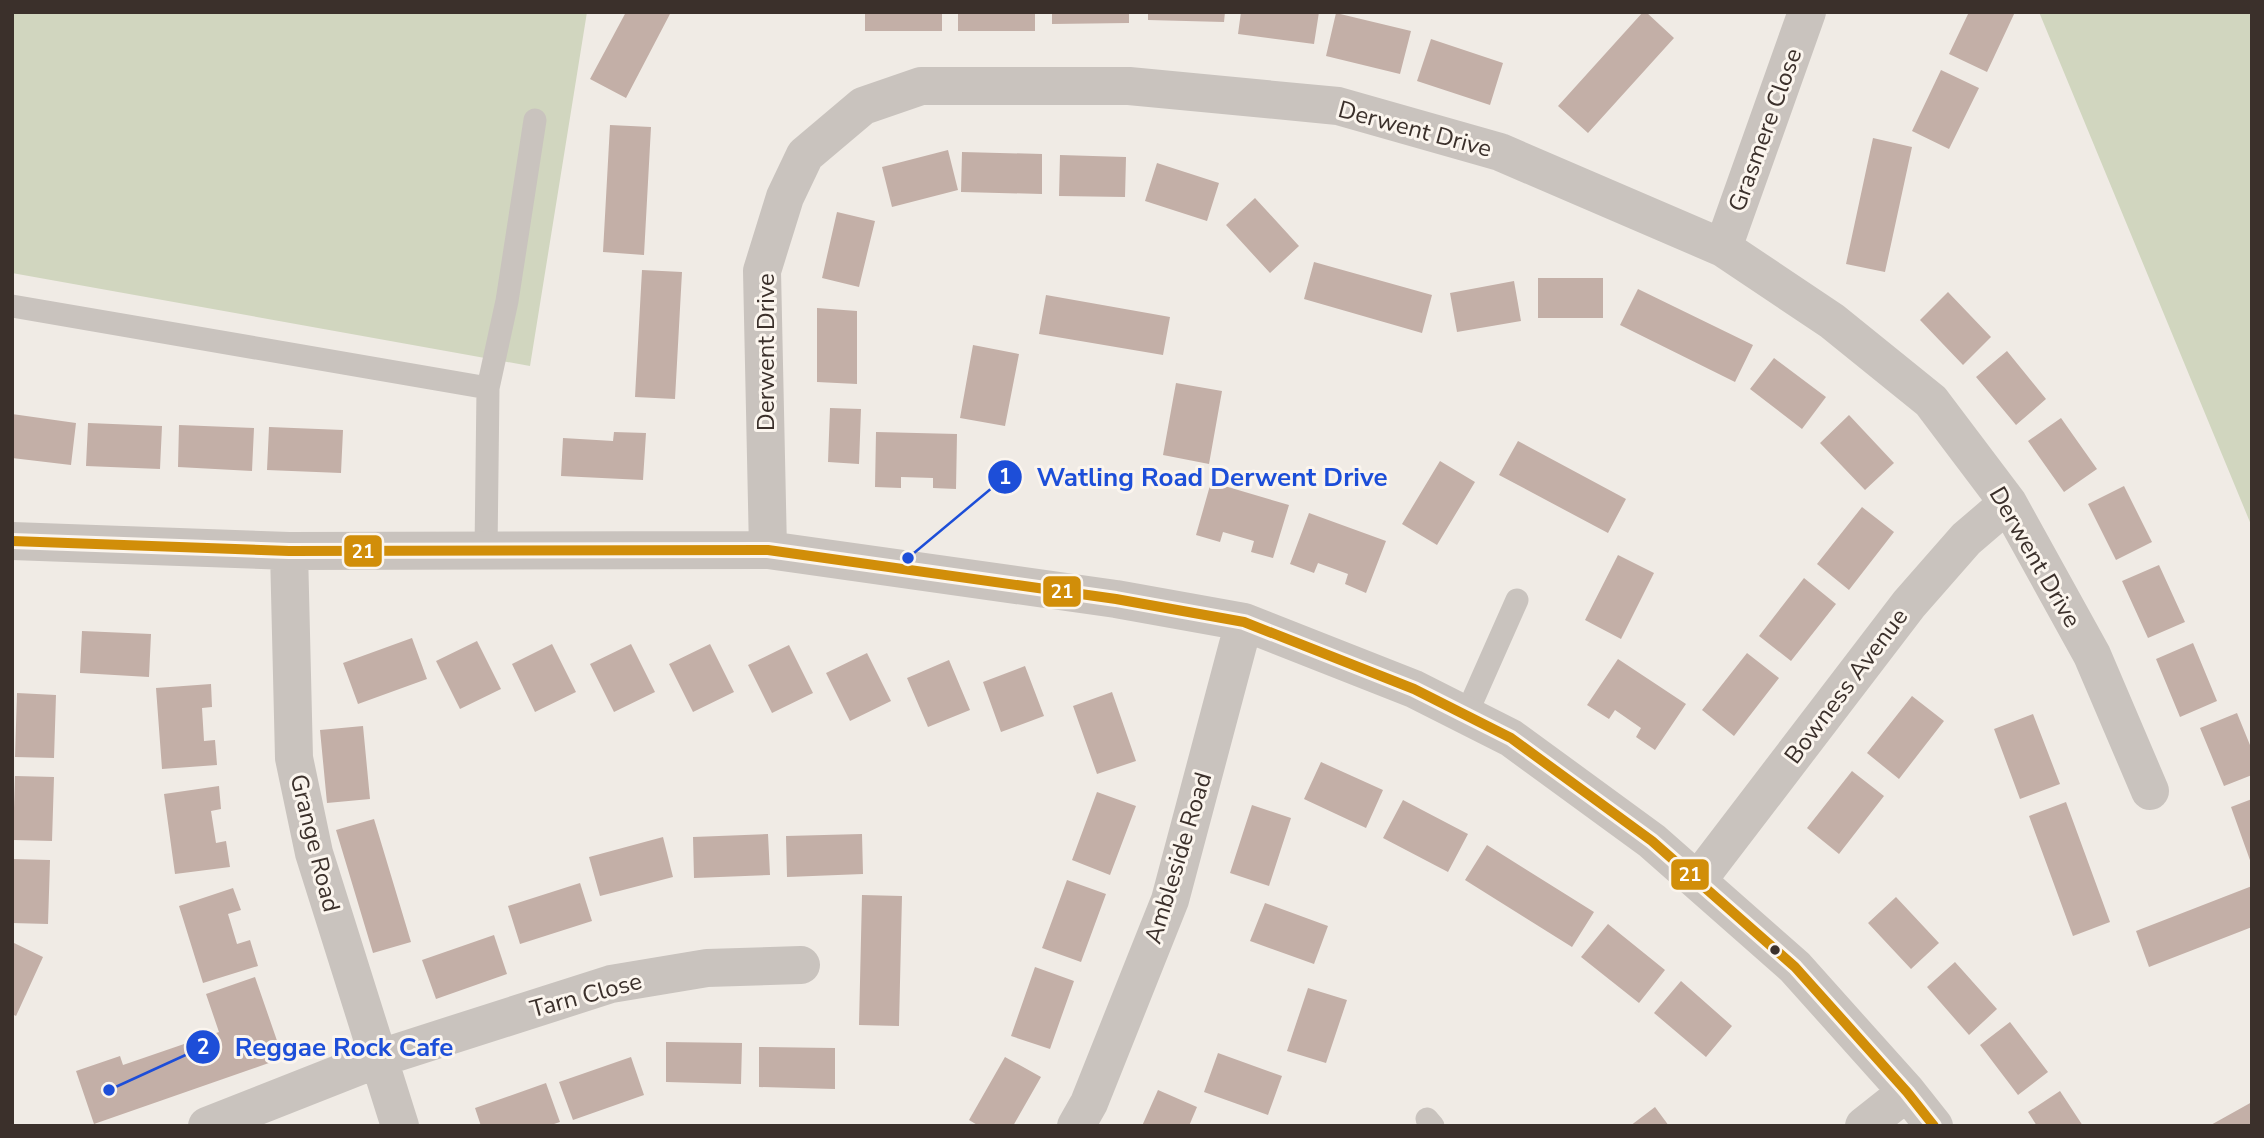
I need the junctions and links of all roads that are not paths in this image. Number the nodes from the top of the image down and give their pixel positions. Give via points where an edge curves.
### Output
1 (1807, 12) edge
2 (535, 120) dead end
3 (1723, 248) junction
4 (12, 306) edge
5 (488, 388) junction
6 (2008, 503) junction
7 (12, 541) edge
8 (768, 550) junction
9 (289, 551) junction
10 (485, 551) junction
11 (1517, 600) dead end
12 (1244, 622) junction
13 (1466, 715) junction
14 (2150, 791) dead end
15 (1698, 880) junction
16 (801, 965) dead end
17 (377, 1059) junction
18 (1908, 1092) junction
19 (207, 1126) edge
20 (400, 1126) edge
21 (1076, 1126) edge
22 (1864, 1126) edge
23 (1934, 1126) edge

1 - 3 street, Grasmere Close
2 - 5 lane via 507,300
3 - 6 street, Derwent Drive via 1832,321 1931,401
3 - 8 street, Derwent Drive via 1500,152 1338,106 1129,86 921,86 863,106 805,155 785,197 762,271
4 - 5 lane
5 - 10 lane
6 - 14 street, Derwent Drive via 2092,655
6 - 15 street, Bowness Avenue via 1966,539 1909,604
7 - 9 street
8 - 10 street
8 - 12 street via 1116,598
9 - 10 street
9 - 17 street, Grange Road via 294,758 314,853
11 - 13 lane
12 - 13 street
12 - 21 street, Ambleside Road via 1170,900
13 - 15 street via 1511,738
15 - 18 street via 1795,967
16 - 17 street, Tarn Close via 707,968 611,984
17 - 19 street, Tarn Close
17 - 20 street, Grange Road
18 - 22 street
18 - 23 street

